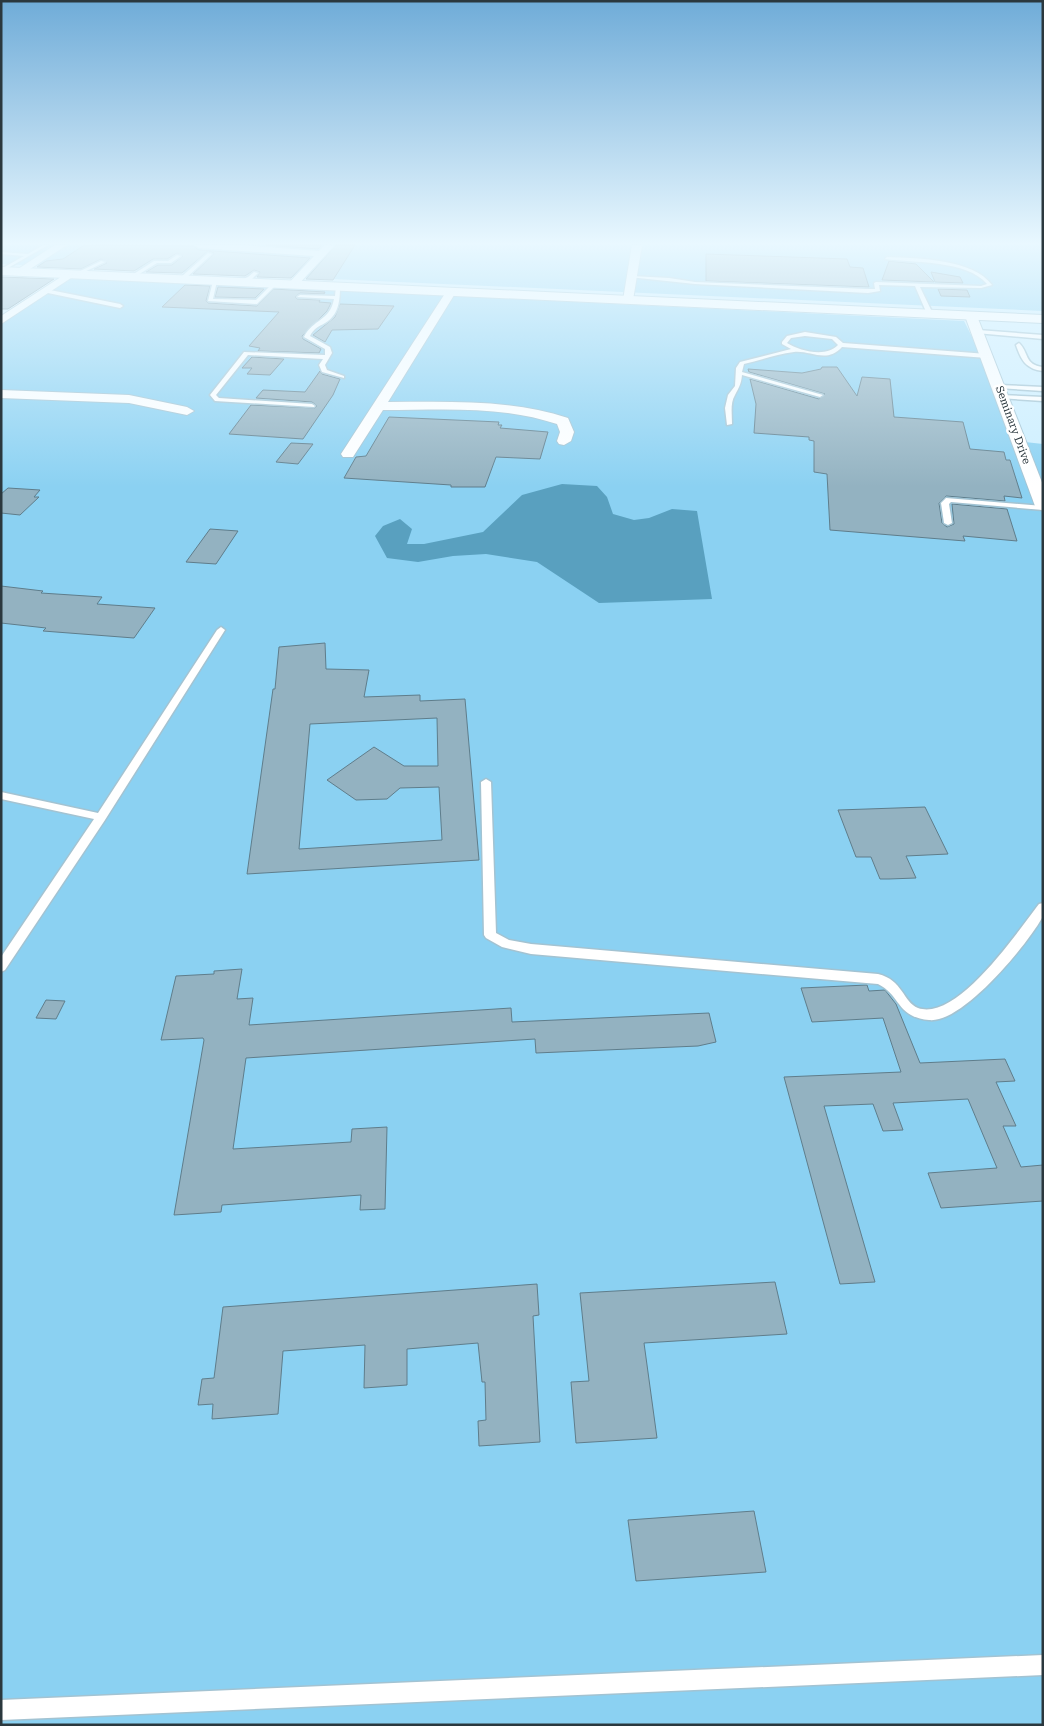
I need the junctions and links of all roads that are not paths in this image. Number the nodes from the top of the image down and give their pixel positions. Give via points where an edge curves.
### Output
1 (313, 326) edge
2 (430, 326) edge
3 (976, 326) edge
4 (978, 332) junction
5 (1043, 336) edge
6 (841, 345) junction
7 (1019, 345) dead end
8 (795, 350) junction
9 (987, 356) junction
10 (327, 357) junction
11 (1043, 369) edge
12 (740, 373) junction
13 (342, 377) dead end
14 (1043, 389) edge
15 (1000, 392) junction
16 (1, 394) edge
17 (820, 396) dead end
18 (1043, 399) edge
19 (312, 406) dead end
20 (379, 406) junction
21 (187, 411) dead end
22 (729, 424) dead end
23 (564, 441) dead end
24 (348, 454) dead end
25 (1043, 507) edge
26 (948, 522) dead end
27 (221, 630) dead end
28 (486, 782) dead end
29 (1, 795) edge
30 (101, 817) junction
31 (1043, 906) edge
32 (1, 967) edge
33 (1043, 1665) edge
34 (1, 1710) edge

1 - 10 lane via 306,338 328,348
2 - 20 street
3 - 4 street, Seminary Drive
4 - 5 lane
4 - 9 street, Seminary Drive
6 - 8 lane via 839,349 825,353
6 - 8 lane via 825,336 796,335 784,343
6 - 9 lane
7 - 11 lane via 1025,362
8 - 12 lane via 746,361 739,368
9 - 15 street, Seminary Drive
10 - 13 lane via 323,360 324,371
10 - 19 lane via 246,354 213,395 217,400 231,402
12 - 17 lane
12 - 22 lane via 728,408
14 - 15 lane
15 - 18 lane
15 - 25 street, Seminary Drive
16 - 21 street via 129,399
20 - 23 street via 510,409 548,415 563,422 567,432
20 - 24 street
25 - 26 lane via 950,500 945,503
27 - 30 lane
28 - 31 lane via 490,935 506,944 531,949 870,978 885,982 913,1011 930,1017 946,1012 975,992
29 - 30 lane
30 - 32 lane
33 - 34 lane

